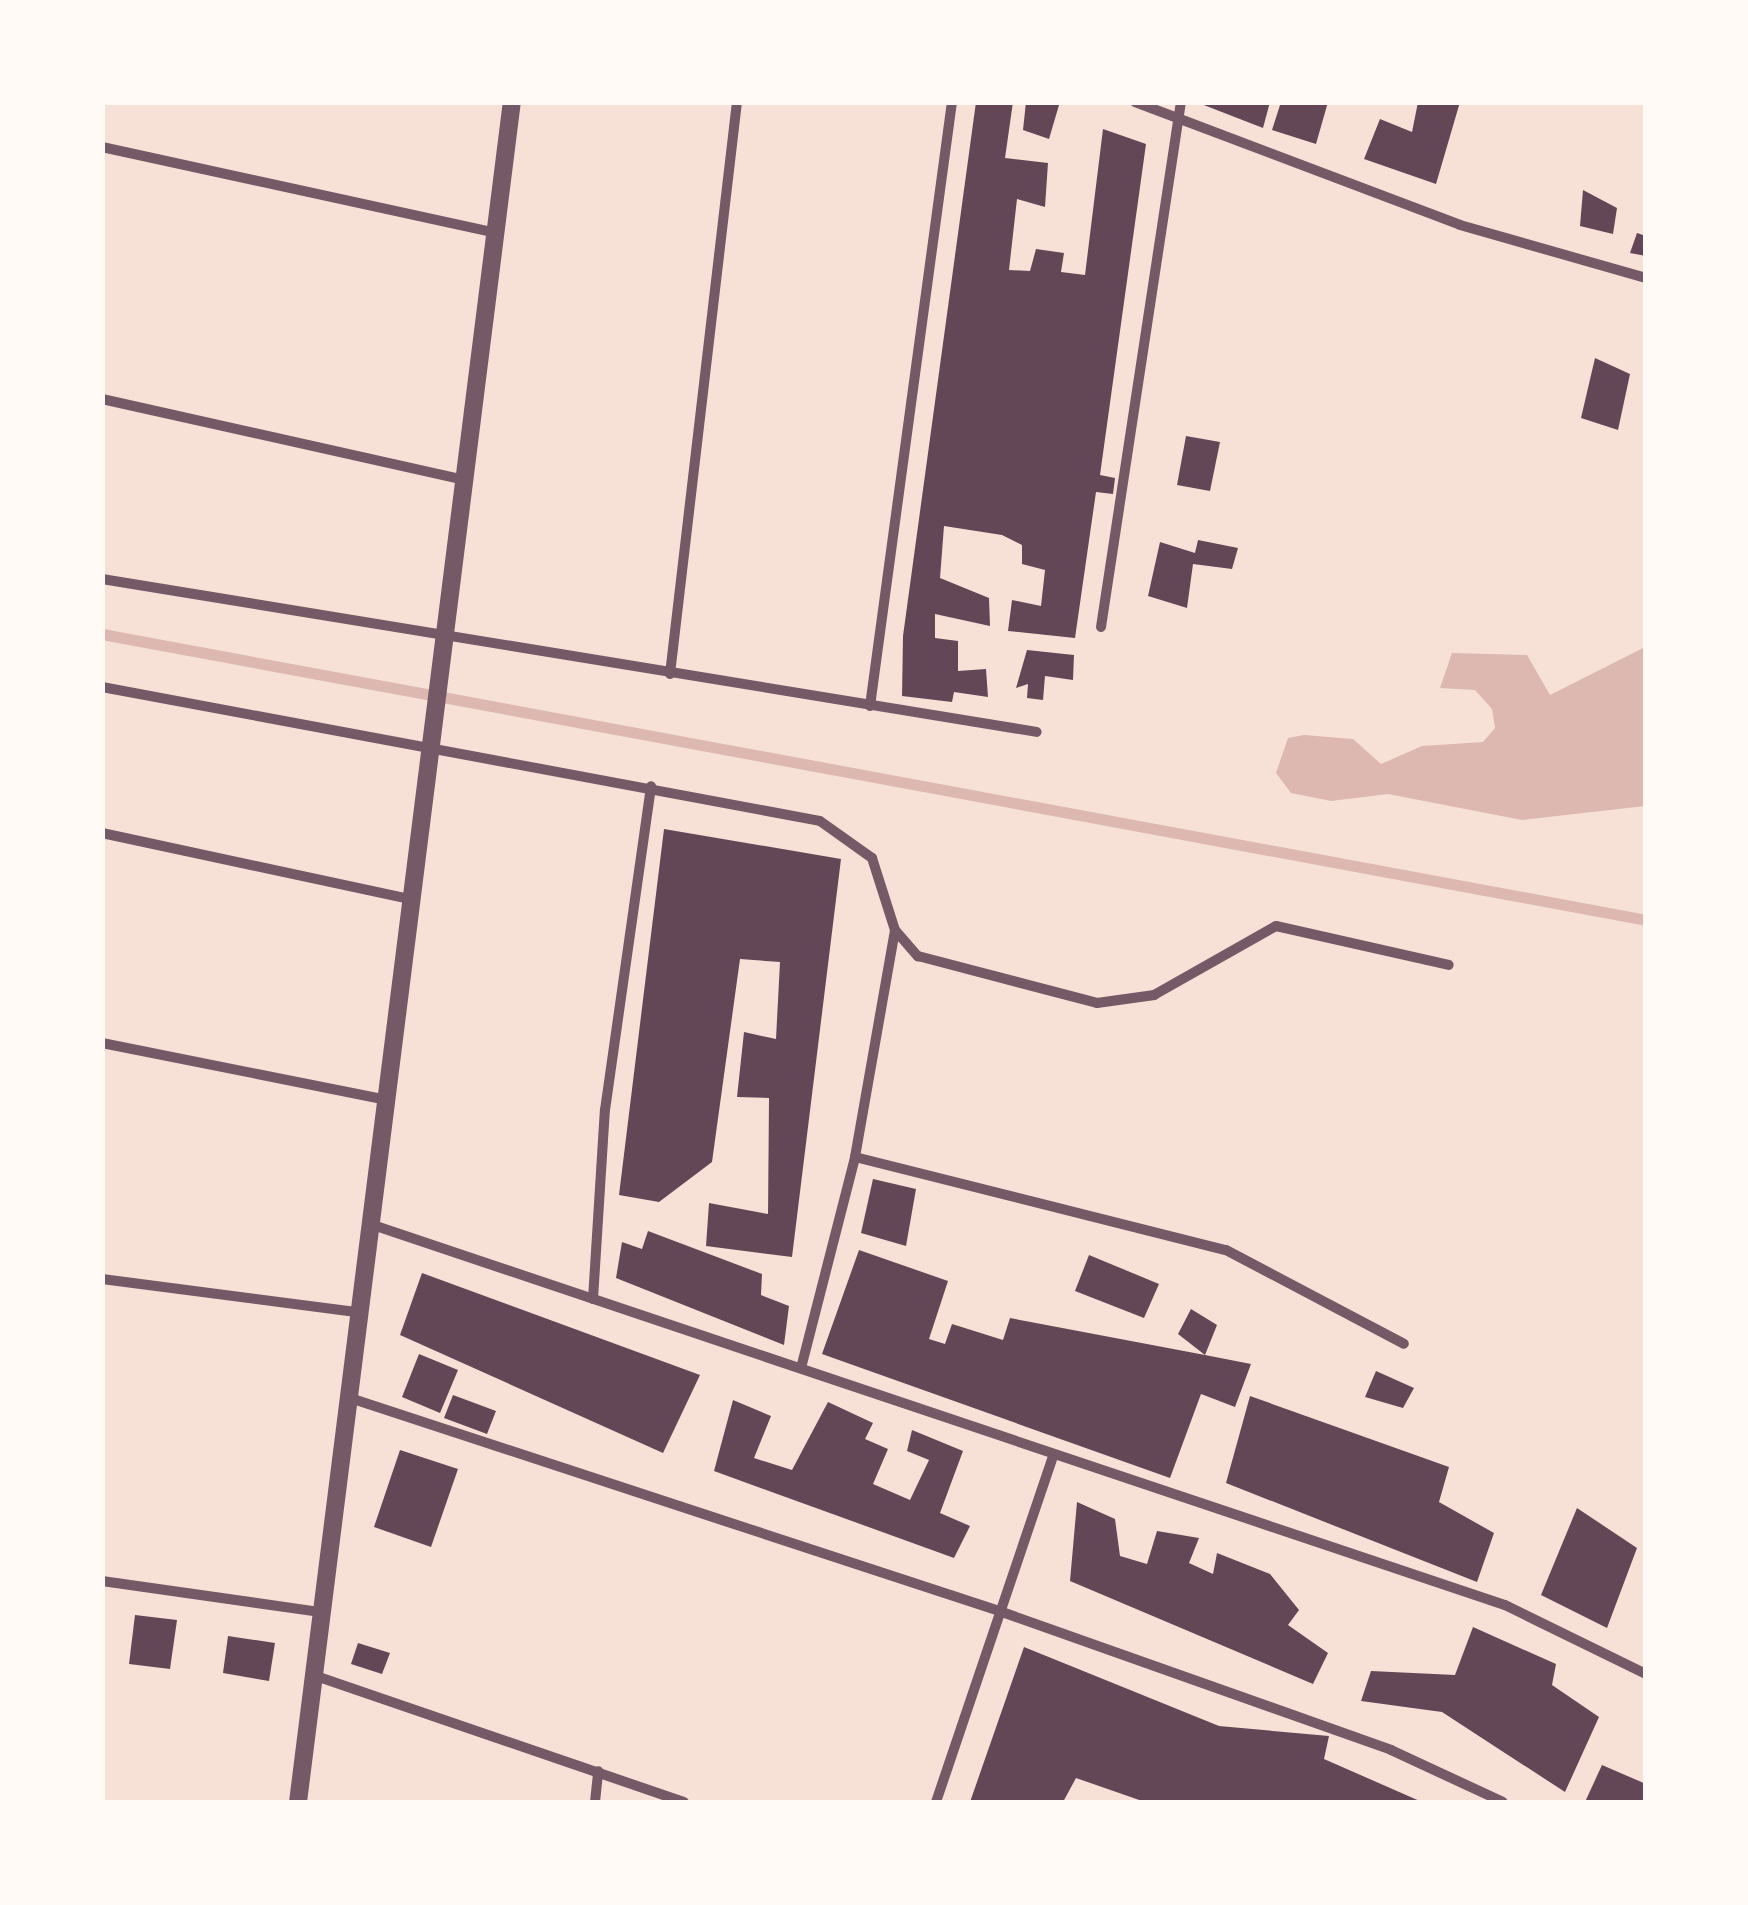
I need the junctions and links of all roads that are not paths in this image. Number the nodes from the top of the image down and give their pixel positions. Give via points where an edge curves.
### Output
1 (512, 102) edge
2 (737, 102) edge
3 (952, 102) edge
4 (1135, 102) edge
5 (1181, 102) edge
6 (1178, 118) junction
7 (102, 147) edge
8 (495, 233) junction
9 (1646, 278) edge
10 (102, 399) edge
11 (463, 480) junction
12 (102, 579) edge
13 (1101, 627) dead end
14 (443, 633) junction
15 (670, 674) junction
16 (102, 687) edge
17 (870, 706) junction
18 (1037, 732) dead end
19 (429, 743) junction
20 (652, 786) junction
21 (102, 833) edge
22 (409, 899) junction
23 (894, 930) junction
24 (1450, 965) dead end
25 (102, 1043) edge
26 (383, 1099) junction
27 (855, 1157) junction
28 (366, 1223) junction
29 (102, 1278) edge
30 (592, 1299) junction
31 (356, 1312) junction
32 (1404, 1344) dead end
33 (801, 1368) junction
34 (346, 1396) junction
35 (1052, 1458) junction
36 (102, 1581) edge
37 (320, 1612) junction
38 (1002, 1612) junction
39 (1646, 1674) edge
40 (313, 1676) junction
41 (598, 1771) junction
42 (298, 1802) edge
43 (594, 1802) edge
44 (684, 1802) edge
45 (936, 1802) edge
46 (1503, 1802) edge

1 - 8 street
2 - 15 street
3 - 17 street
4 - 6 street
5 - 6 street
6 - 9 street via 1460,225
6 - 13 street
7 - 8 street
8 - 11 street
10 - 11 street
11 - 14 street
12 - 14 street
14 - 15 street
14 - 19 street
15 - 17 street
16 - 19 street
17 - 18 street
19 - 20 street
19 - 22 street
20 - 23 street via 820,821 872,858
20 - 30 street via 605,1110
21 - 22 street
22 - 26 street
23 - 24 street via 918,956 1097,1002 1154,995 1276,926
23 - 27 street
25 - 26 street
26 - 28 street
27 - 32 street via 1226,1250
27 - 33 street
28 - 30 street
28 - 31 street
29 - 31 street
30 - 33 street
31 - 34 street
33 - 35 street
34 - 37 street
34 - 38 street
35 - 38 street
35 - 39 street via 1505,1605
36 - 37 street
37 - 40 street
38 - 45 street
38 - 46 street via 1391,1750
40 - 41 street
40 - 42 street
41 - 43 street
41 - 44 street

